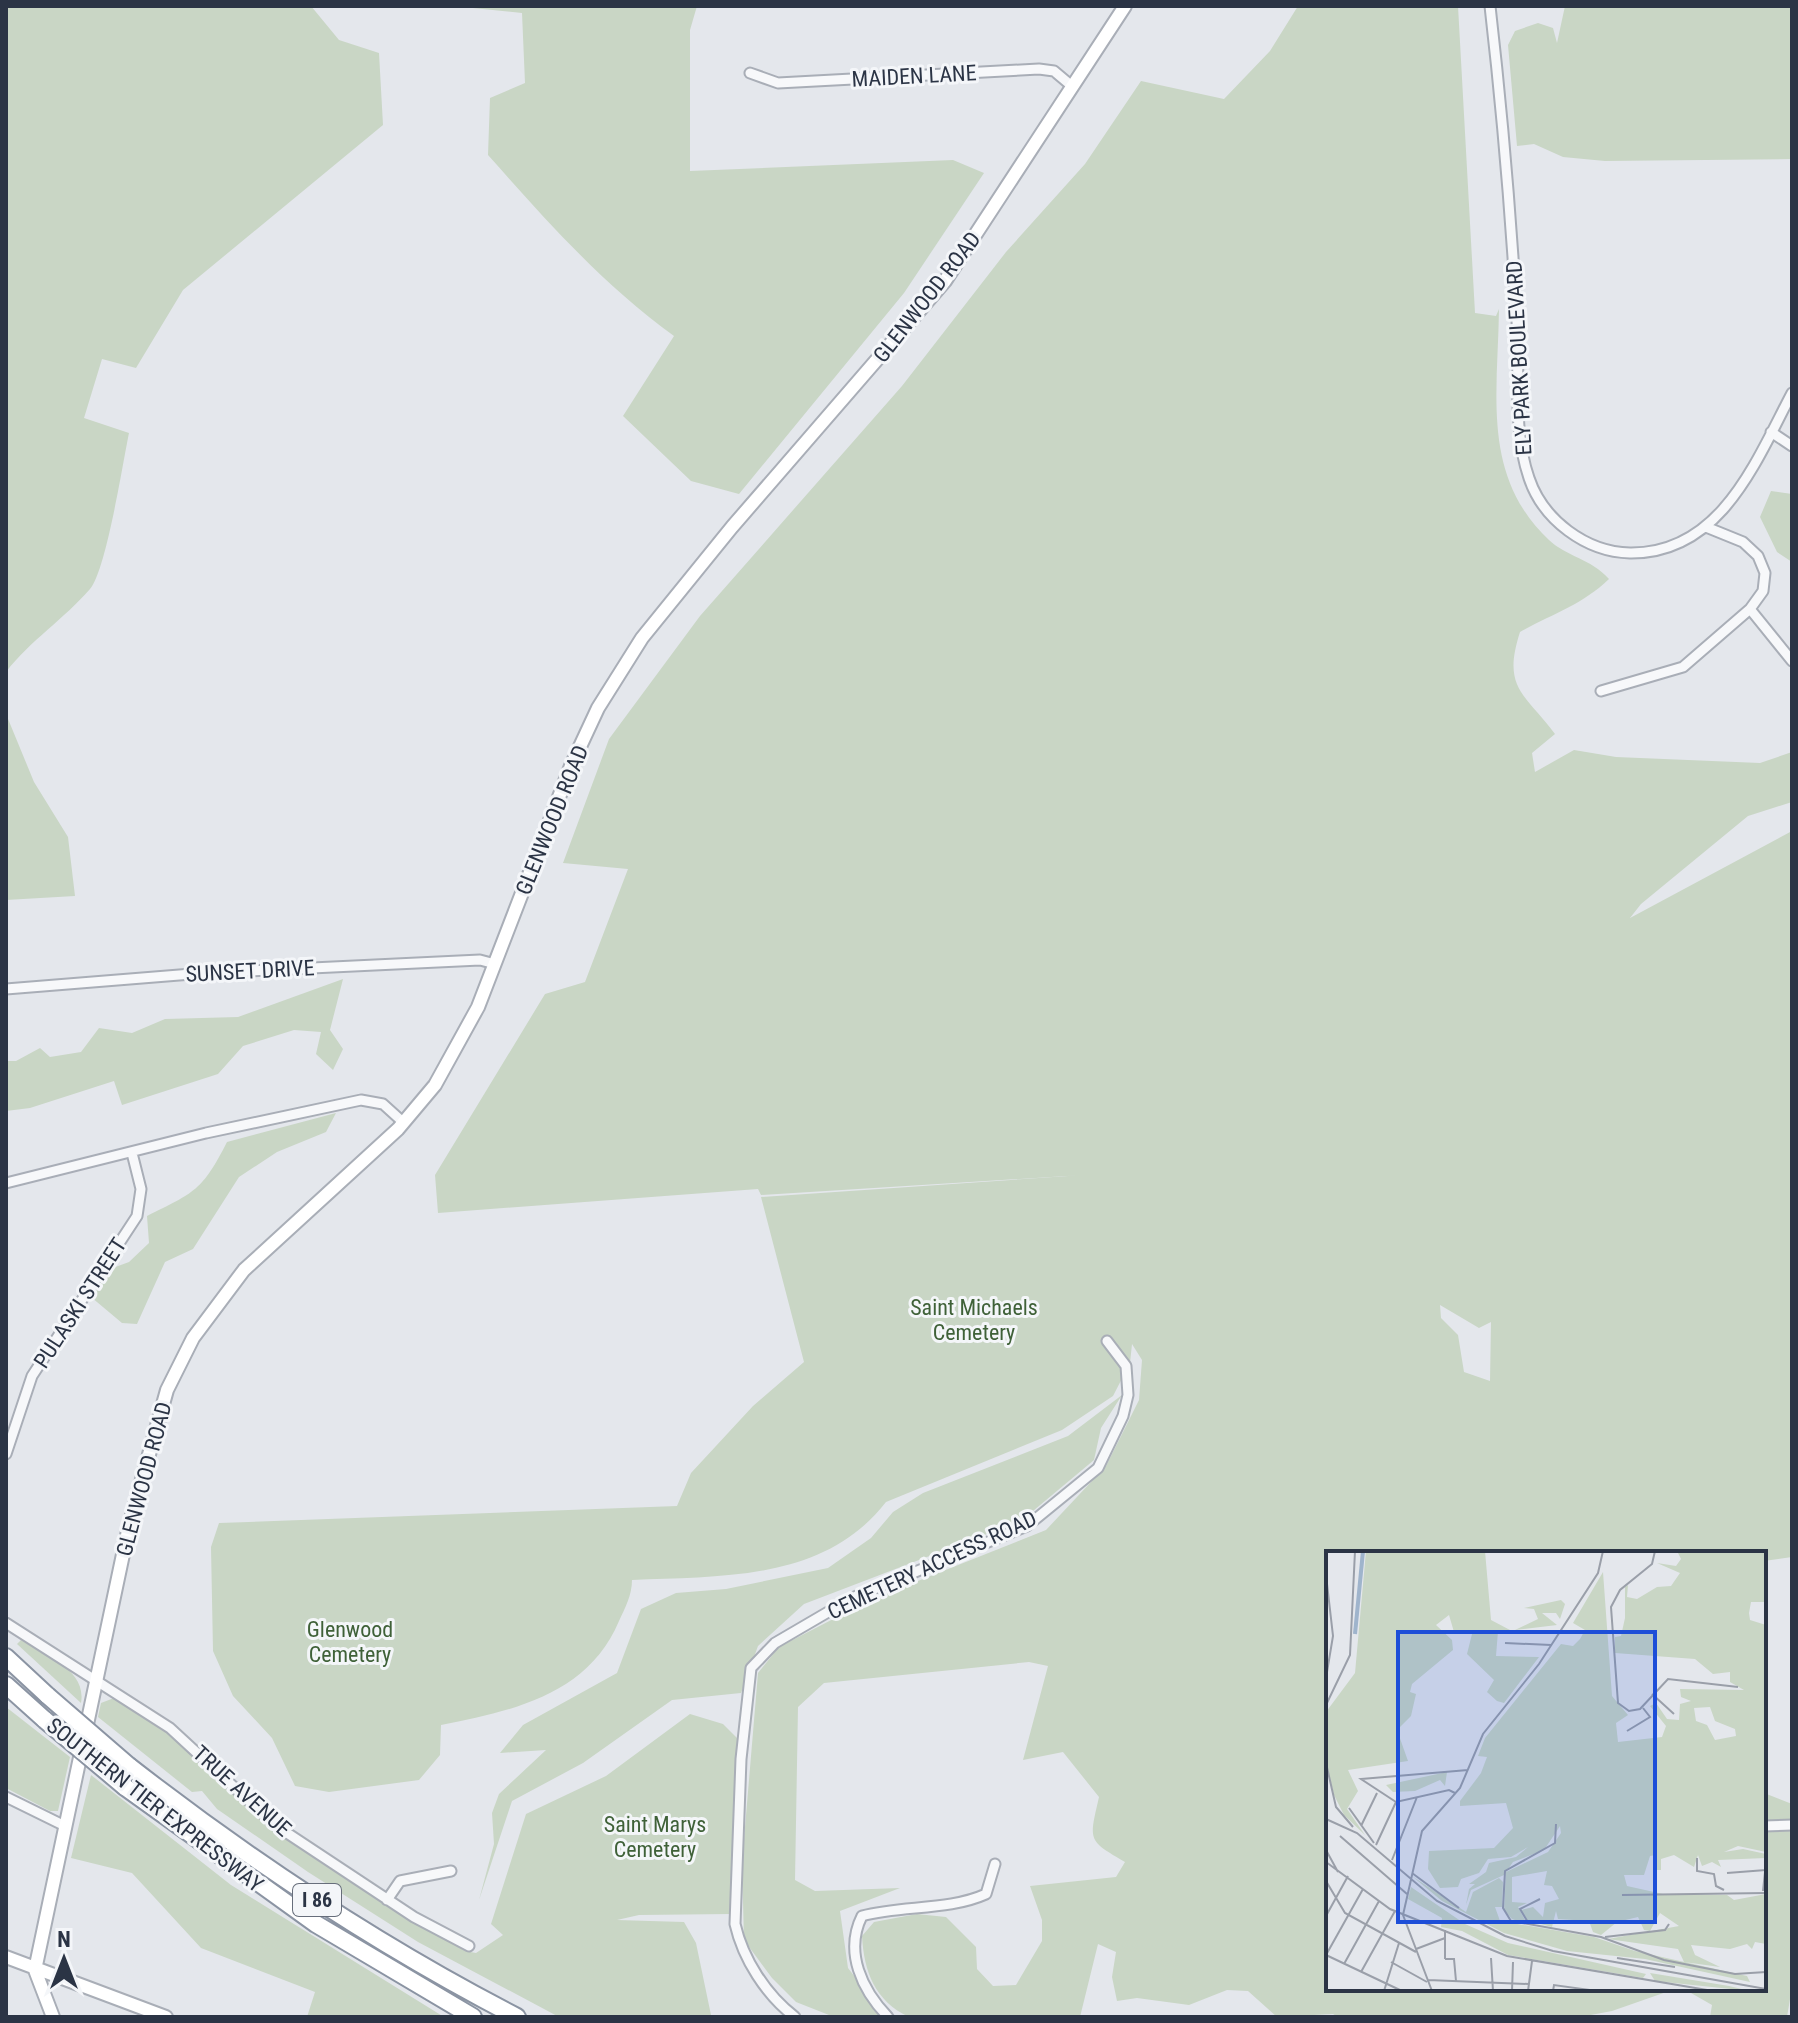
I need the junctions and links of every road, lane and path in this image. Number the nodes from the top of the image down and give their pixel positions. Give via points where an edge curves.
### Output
1 (1125, 6) edge
2 (1490, 6) edge
3 (750, 73) dead end
4 (1073, 87) junction
5 (1792, 393) edge
6 (1771, 432) junction
7 (1792, 446) edge
8 (1706, 527) junction
9 (1750, 609) junction
10 (1792, 661) edge
11 (1601, 691) dead end
12 (495, 964) junction
13 (6, 989) edge
14 (404, 1123) junction
15 (132, 1153) junction
16 (6, 1183) edge
17 (1107, 1341) dead end
18 (6, 1454) edge
19 (6, 1623) edge
20 (6, 1657) edge
21 (97, 1683) junction
22 (6, 1685) edge
23 (6, 1797) edge
24 (1792, 1825) edge
25 (65, 1826) junction
26 (1766, 1826) edge
27 (995, 1864) dead end
28 (451, 1871) dead end
29 (387, 1900) junction
30 (469, 1946) dead end
31 (6, 1957) edge
32 (35, 1970) junction
33 (53, 2017) edge
34 (166, 2017) edge
35 (473, 2017) edge
36 (517, 2017) edge
37 (795, 2017) edge
38 (888, 2017) edge

1 - 4 street, GLENWOOD ROAD
2 - 8 street, ELY PARK BOULEVARD via 1513,246 1520,441 1528,478 1544,508 1563,528 1613,551 1668,549
3 - 4 street, MAIDEN LANE via 778,83 1039,69 1054,71
4 - 12 street, GLENWOOD ROAD via 945,281 642,638 598,708
5 - 6 street, ELY PARK BOULEVARD
6 - 7 street
6 - 8 street, ELY PARK BOULEVARD via 1733,499
8 - 9 street via 1743,542 1758,556 1765,573 1763,591
9 - 10 street
9 - 11 street via 1683,667
12 - 13 street, SUNSET DRIVE via 480,960 204,973
12 - 14 street, GLENWOOD ROAD via 454,1054
14 - 15 street via 383,1104 361,1100
14 - 21 street, GLENWOOD ROAD via 244,1270 193,1338 153,1434
15 - 16 street
15 - 18 street, PULASKI STREET via 141,1189 137,1216 32,1376
17 - 37 street, CEMETERY ACCESS ROAD via 1126,1366 1128,1395 1098,1468 1027,1526 852,1598 775,1643 751,1668 741,1759 735,1924 741,1947 764,1985
19 - 21 street, TRUE AVENUE
20 - 36 highway, SOUTHERN TIER EXPRESSWAY / I 86, bridge via 129,1766 278,1876 443,1979
21 - 25 street, GLENWOOD ROAD
21 - 29 street, TRUE AVENUE via 170,1728 275,1825
22 - 35 highway, SOUTHERN TIER EXPRESSWAY / I 86, bridge via 125,1787 305,1917
23 - 25 street
24 - 26 street
25 - 32 street, GLENWOOD ROAD
27 - 38 street via 986,1894 971,1901 862,1916 853,1934 857,1965 870,1998
28 - 29 street via 400,1881
29 - 30 street, TRUE AVENUE
31 - 32 street
32 - 33 street
32 - 34 street

